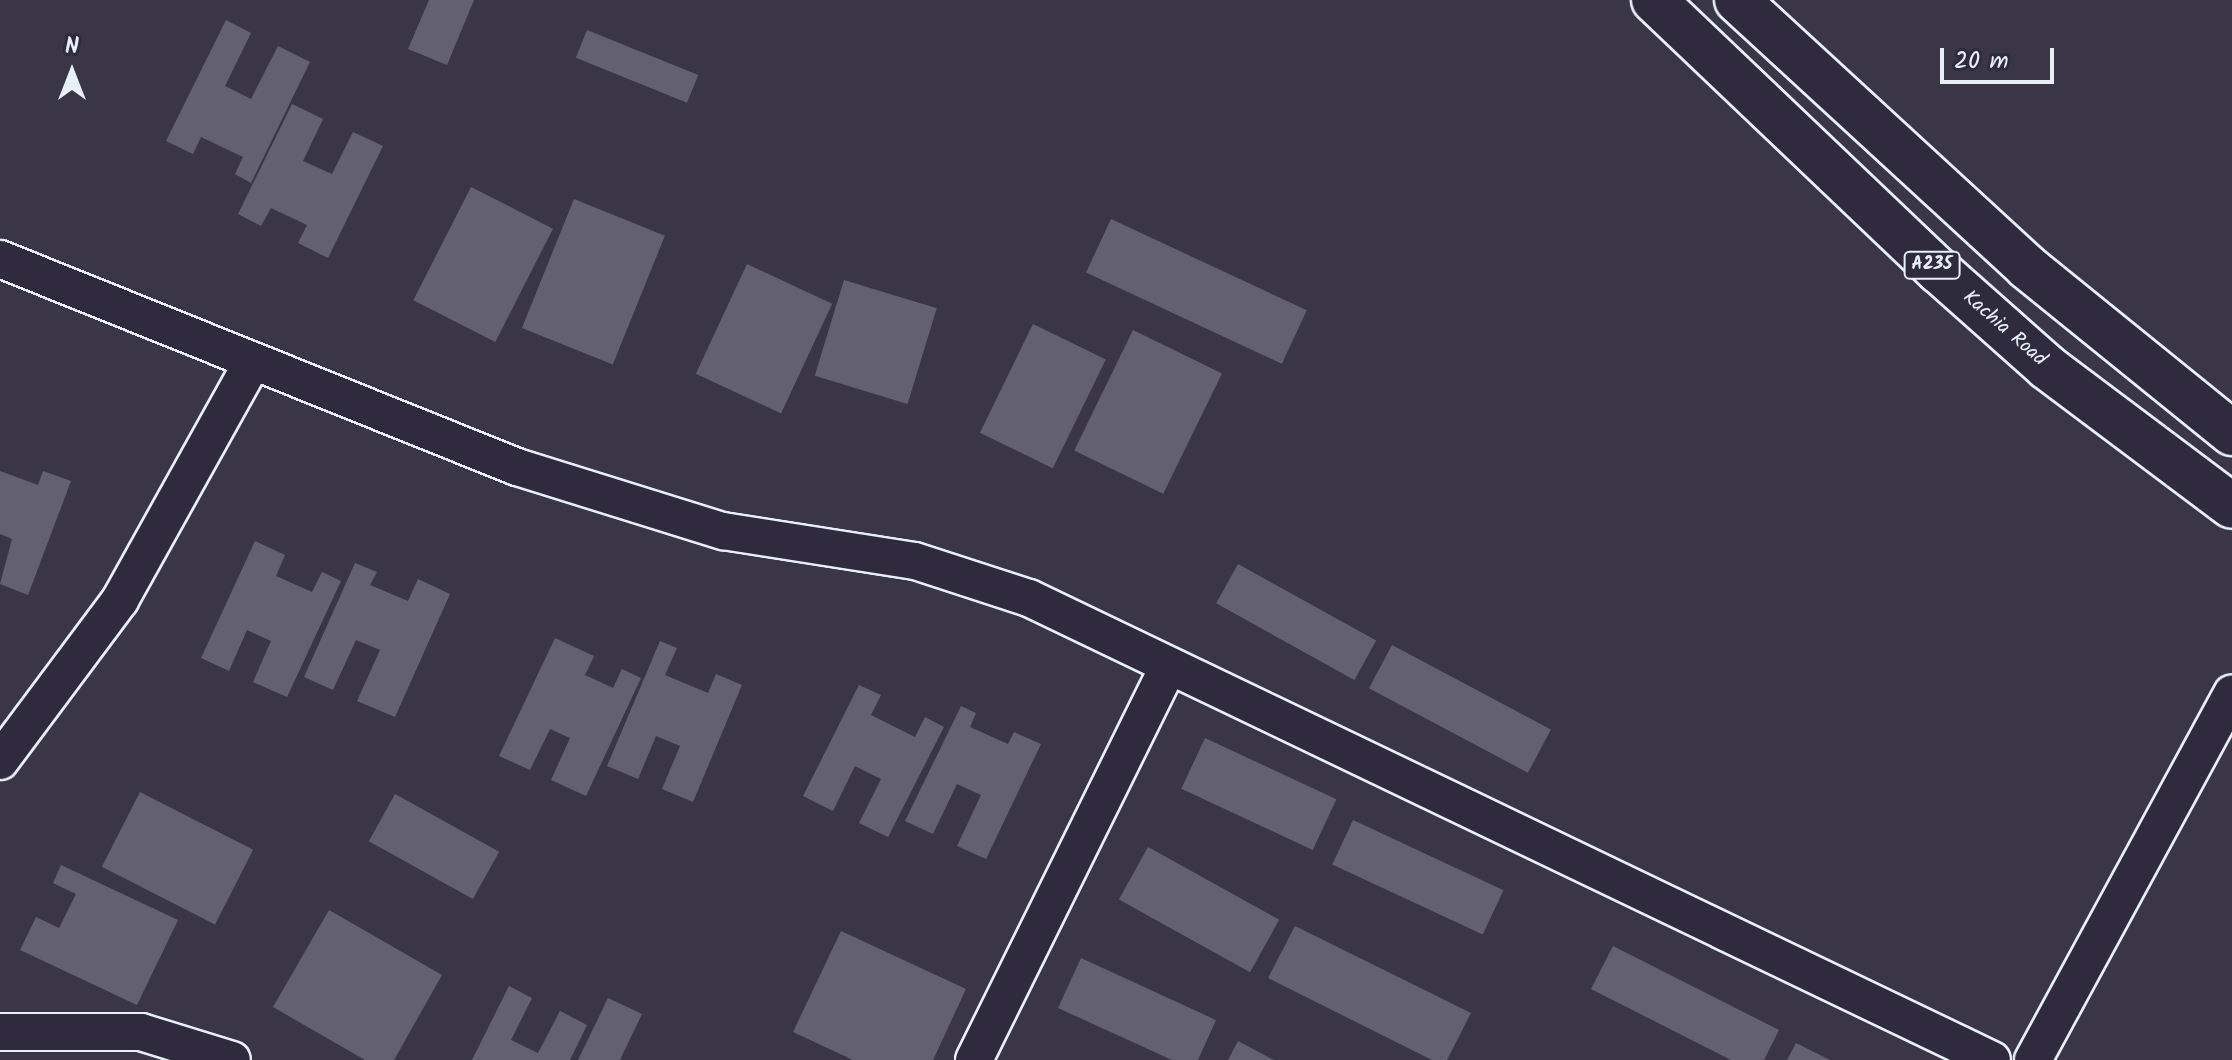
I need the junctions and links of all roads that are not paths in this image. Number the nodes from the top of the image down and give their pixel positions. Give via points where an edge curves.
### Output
1 (1654, 0) edge
2 (1737, 0) edge
3 (0, 259) edge
4 (252, 363) junction
5 (2232, 433) edge
6 (2232, 506) edge
7 (1168, 668) junction
8 (2232, 693) edge
9 (0, 761) edge
10 (0, 1032) edge
11 (232, 1060) edge
12 (974, 1060) edge
13 (1992, 1060) edge
14 (2033, 1060) edge

1 - 6 highway, Kachia Road / A235 via 2047,367
2 - 5 highway via 2015,257
3 - 4 street
4 - 7 street via 517,467 723,531 915,561 1029,598
4 - 9 street via 120,600
7 - 12 street
7 - 13 street
8 - 14 street
10 - 11 street via 141,1032

